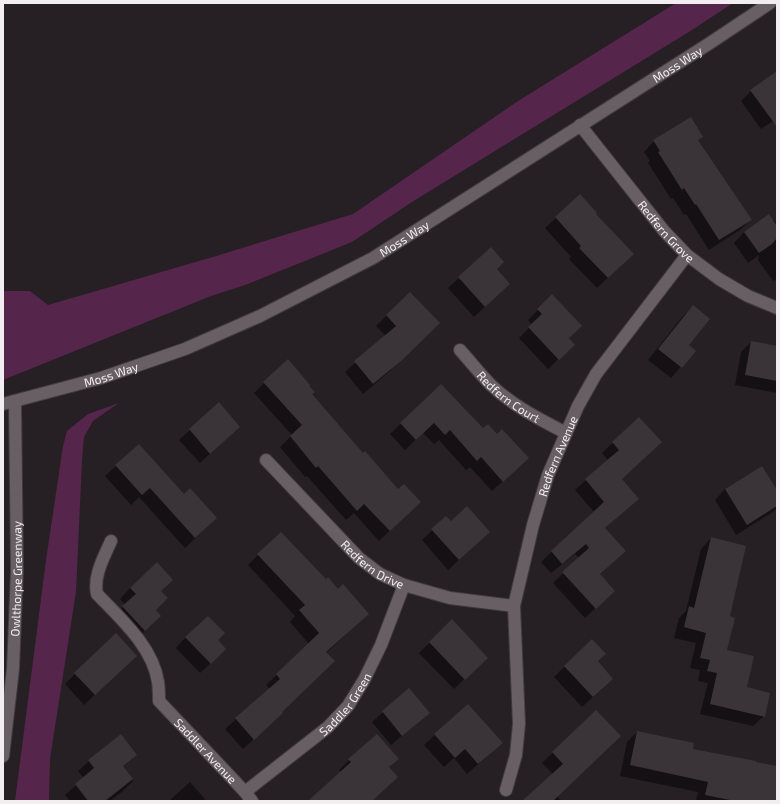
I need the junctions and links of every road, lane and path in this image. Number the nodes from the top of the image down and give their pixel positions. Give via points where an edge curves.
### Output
1 (770, 3) edge
2 (580, 125) junction
3 (687, 255) junction
4 (777, 308) edge
5 (460, 350) dead end
6 (15, 401) junction
7 (3, 404) edge
8 (566, 433) junction
9 (266, 460) dead end
10 (111, 541) dead end
11 (404, 586) junction
12 (514, 606) junction
13 (3, 756) edge
14 (506, 790) dead end
15 (248, 796) edge

1 - 2 street, Moss Way
2 - 3 street, Redfern Grove via 664,231
2 - 6 street, Moss Way via 373,258 260,316 185,349 108,376
3 - 4 street, Redfern Grove via 748,296
3 - 8 street, Redfern Avenue via 596,374
5 - 8 street, Redfern Court via 508,400
6 - 7 street, Moss Way
6 - 13 street, Owlthorpe Greenway via 17,571 13,669
8 - 12 street, Redfern Avenue via 548,476 533,525
9 - 11 street, Redfern Drive via 359,558 380,574
10 - 15 street, Saddler Avenue via 99,571 97,594 136,635 153,663 159,701
11 - 12 street, Redfern Drive via 450,598
11 - 15 street, Saddler Green via 381,645 348,706 328,727
12 - 14 street, Redfern Avenue via 519,724 516,755

